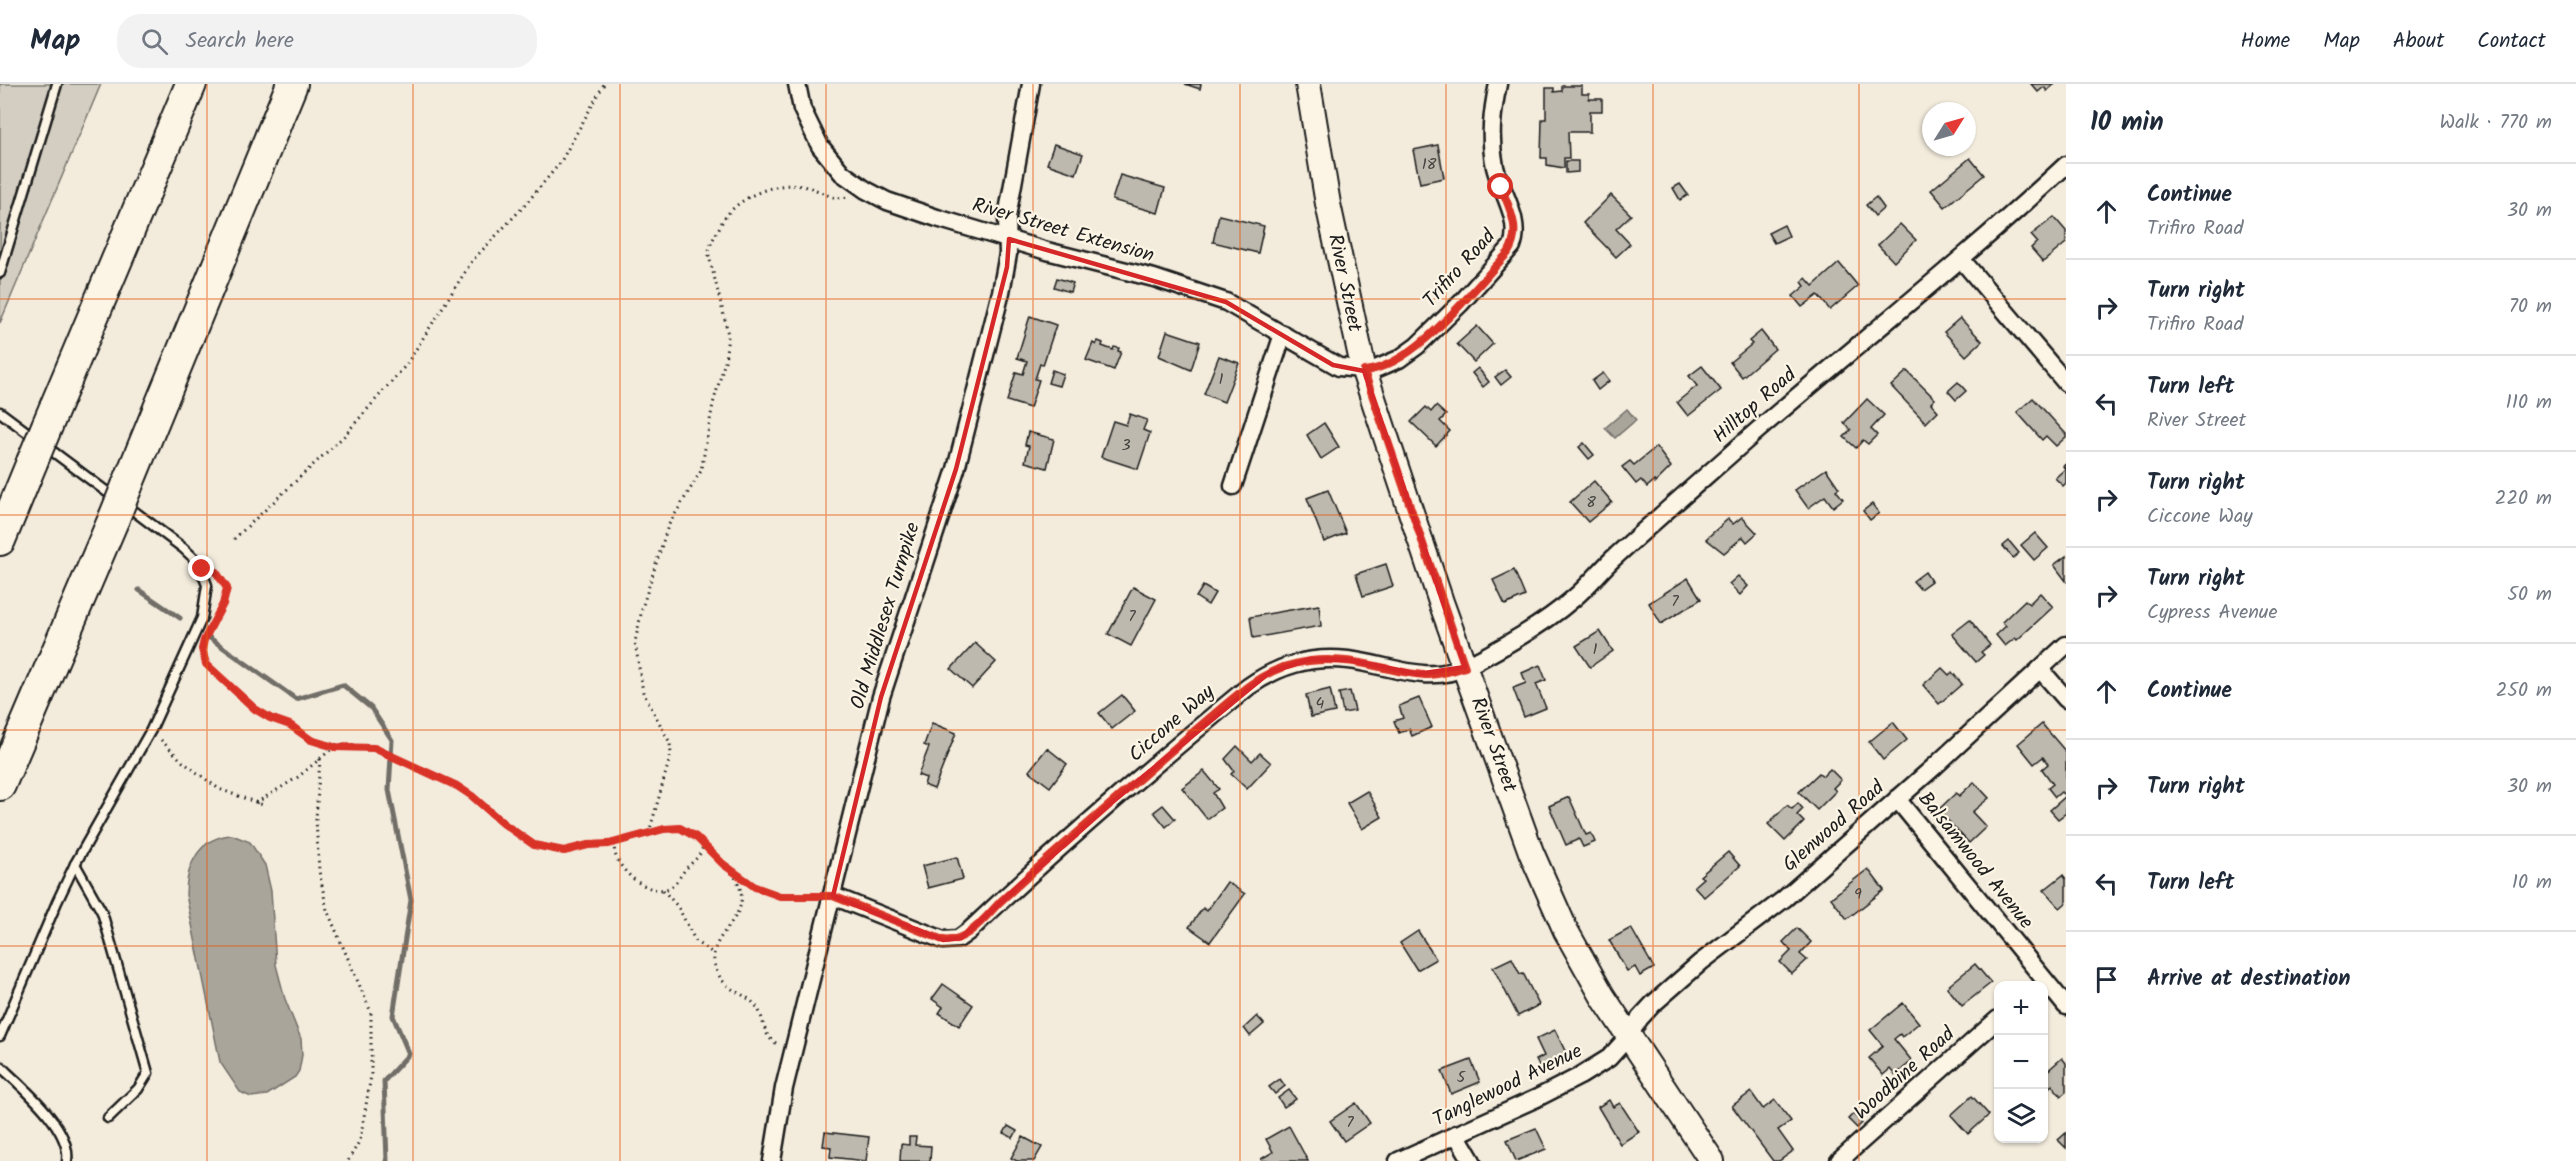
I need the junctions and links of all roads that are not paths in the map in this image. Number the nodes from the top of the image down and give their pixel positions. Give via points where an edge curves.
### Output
1 (57, 84) edge
2 (191, 84) edge
3 (292, 84) edge
4 (797, 84) edge
5 (1031, 84) edge
6 (1308, 84) edge
7 (1498, 84) edge
8 (2066, 165) edge
9 (1009, 239) junction
10 (1961, 259) junction
11 (0, 273) edge
12 (1283, 334) junction
13 (1364, 371) junction
14 (2066, 383) edge
15 (0, 412) edge
16 (1233, 486) dead end
17 (0, 540) edge
18 (2066, 645) edge
19 (1465, 667) junction
20 (2040, 669) junction
21 (2066, 699) edge
22 (0, 785) edge
23 (1897, 799) junction
24 (75, 864) junction
25 (833, 896) junction
26 (2039, 981) edge
27 (2048, 989) edge
28 (2066, 1006) edge
29 (1994, 1023) edge
30 (0, 1036) edge
31 (1628, 1037) junction
32 (0, 1066) edge
33 (108, 1118) dead end
34 (1456, 1134) junction
35 (67, 1161) edge
36 (771, 1161) edge
37 (1398, 1161) edge
38 (1472, 1161) edge
39 (1712, 1161) edge
40 (1839, 1161) edge

1 - 11 lane
2 - 17 highway, bridge
3 - 22 highway, bridge
4 - 9 street, River Street Extension via 802,109 820,146 853,182 887,201
5 - 9 street, Old Middlesex Turnpike via 1006,217
6 - 13 main road, River Street via 1328,204
7 - 13 street, Trifiro Road via 1492,108 1493,150 1515,226 1512,246 1417,346 1390,364
8 - 10 street, Hilltop Road
9 - 12 street, River Street Extension via 1192,290 1226,302
9 - 25 street, Old Middlesex Turnpike via 1007,267 962,447 881,697
10 - 14 street
10 - 19 street, Hilltop Road via 1744,443 1615,556 1560,610
12 - 13 street, River Street Extension via 1333,365
12 - 16 street
13 - 19 main road, River Street
15 - 24 lane via 183,548 200,566 207,585 202,618 151,730
18 - 20 street, Glenwood Road
19 - 25 street, Ciccone Way via 1439,674 1418,674 1349,660 1311,659 1270,672 1204,723 953,941
19 - 31 main road, River Street via 1544,884 1582,960
20 - 21 street
20 - 23 street, Glenwood Road
23 - 26 street, Balsamwood Avenue
23 - 31 street, Glenwood Road via 1784,899 1684,976 1646,1011
24 - 30 lane
24 - 33 lane via 102,912 148,1073 138,1089
25 - 36 street, Old Middlesex Turnpike via 784,1088
27 - 28 street, Balsamwood Avenue
29 - 40 street, Woodbine Road
31 - 34 street, Tanglewood Avenue via 1609,1058 1580,1076
31 - 39 main road, River Street
32 - 35 lane via 36,1100 56,1127 65,1143
34 - 37 street, Tanglewood Avenue
34 - 38 street

